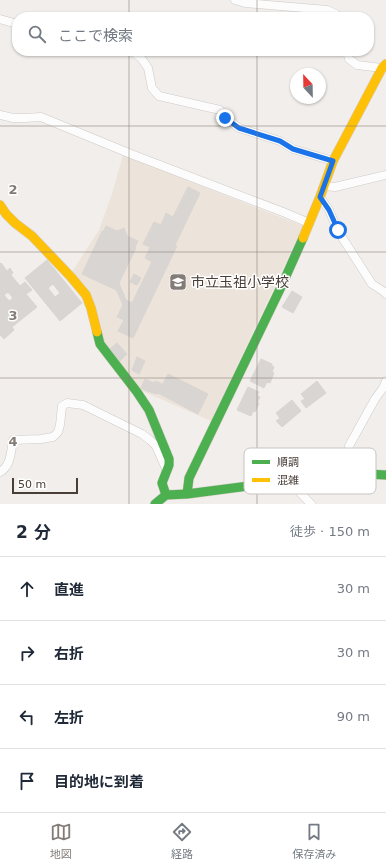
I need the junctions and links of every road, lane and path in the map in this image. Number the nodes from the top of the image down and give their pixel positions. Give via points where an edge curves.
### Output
1 (235, 0) edge
2 (332, 12) edge
3 (0, 19) edge
4 (12, 23) edge
5 (138, 56) edge
6 (348, 56) edge
7 (384, 66) edge
8 (0, 115) edge
9 (333, 161) junction
10 (386, 175) edge
11 (325, 186) junction
12 (320, 197) junction
13 (0, 205) edge
14 (309, 223) junction
15 (386, 294) edge
16 (386, 381) edge
17 (348, 448) edge
18 (167, 471) junction
19 (0, 472) edge
20 (376, 474) edge
21 (386, 475) edge
22 (244, 486) edge
23 (187, 494) junction
24 (301, 494) edge
25 (166, 495) junction
26 (155, 504) edge
27 (311, 504) edge

1 - 2 street via 244,4
3 - 4 street
5 - 9 street via 148,68 152,88 159,96 220,110 225,118 239,128
6 - 7 street via 357,65
7 - 9 street
8 - 14 street via 18,118 41,117
9 - 11 street
10 - 11 street via 334,187
11 - 12 street
12 - 14 street
12 - 15 street via 372,284
13 - 18 street via 86,295 100,344 149,410 169,459
14 - 23 street via 189,478
16 - 17 street
18 - 19 street via 156,446 142,434 83,405 67,403 62,406 58,432 53,437 13,440 8,465
18 - 25 street via 162,483
20 - 21 street
22 - 23 street
23 - 25 street
24 - 27 street
25 - 26 street

